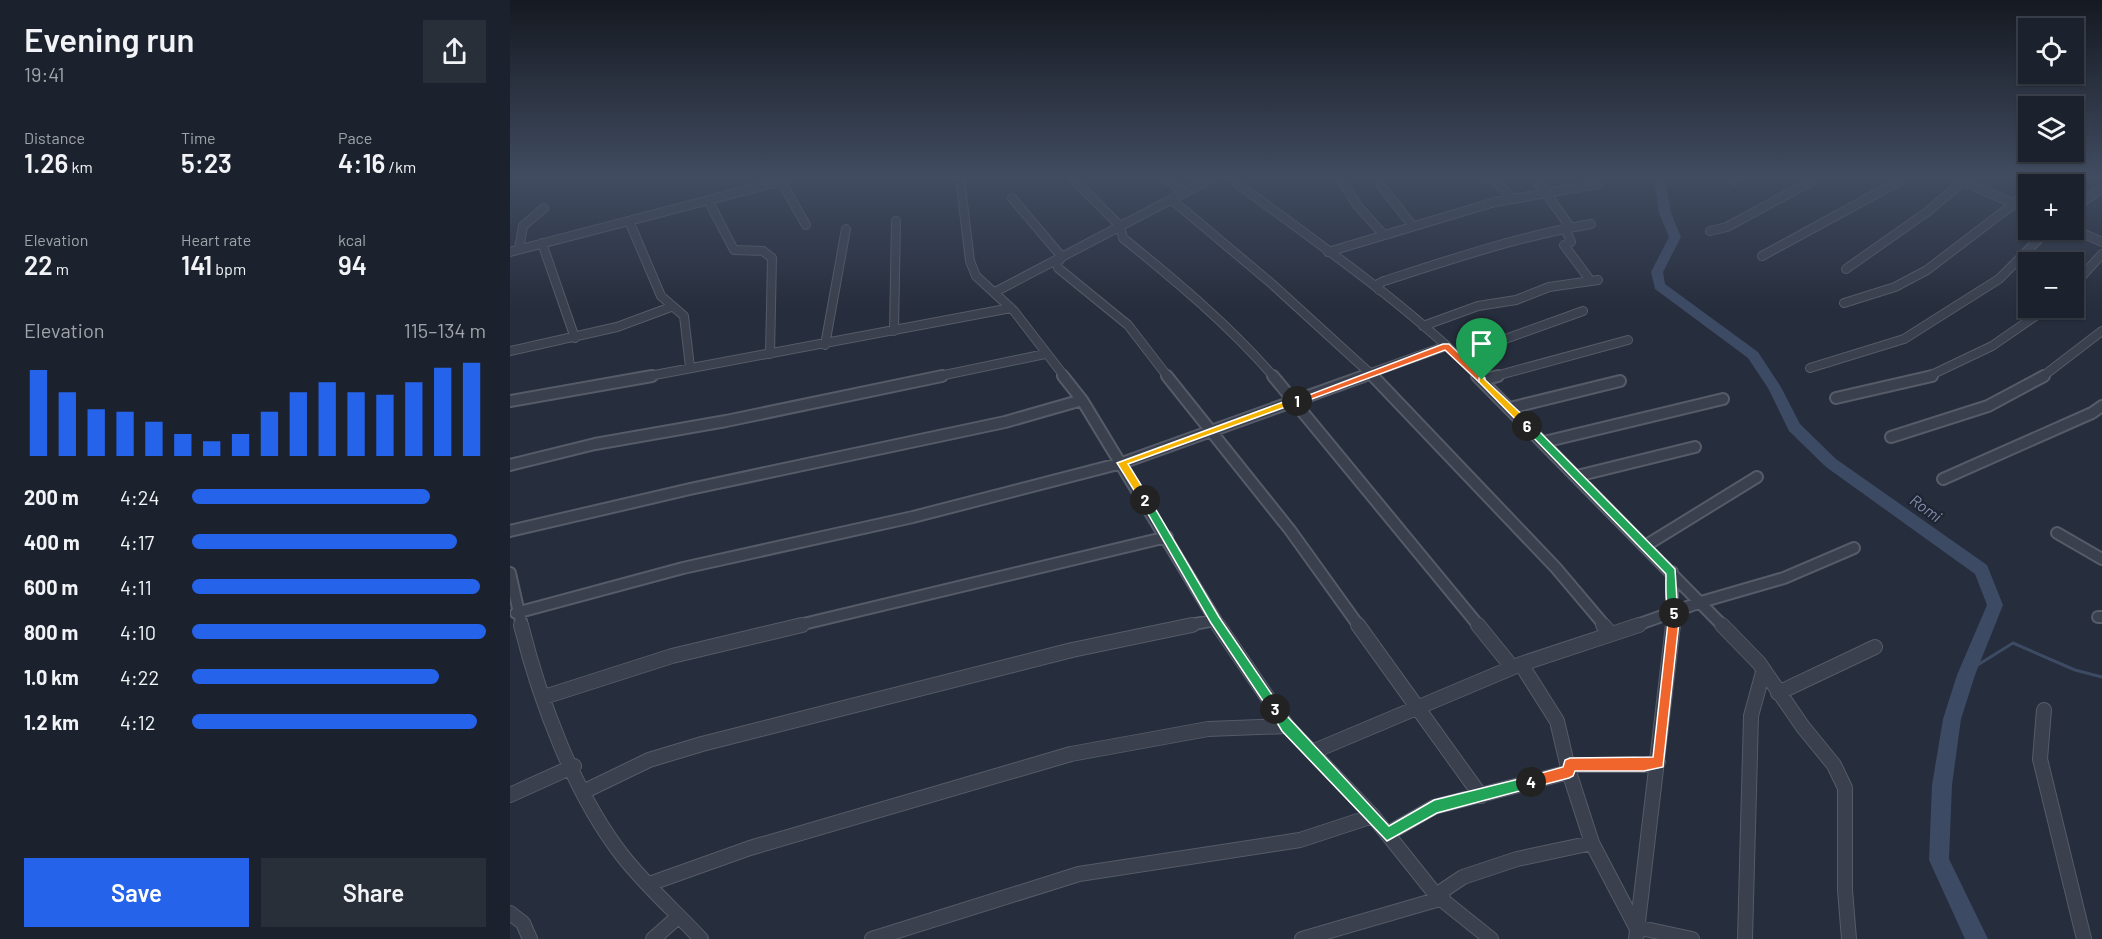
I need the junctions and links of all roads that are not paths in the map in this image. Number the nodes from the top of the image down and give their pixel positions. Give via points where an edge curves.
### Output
1 (628, 221) edge
2 (896, 221) dead end
3 (528, 222) edge
4 (625, 222) edge
5 (719, 222) edge
6 (804, 222) edge
7 (965, 222) edge
8 (1033, 222) edge
9 (1115, 222) edge
10 (1127, 222) edge
11 (1198, 222) edge
12 (1288, 222) edge
13 (1372, 222) edge
14 (1410, 222) edge
15 (1425, 222) edge
16 (1566, 222) edge
17 (1737, 222) edge
18 (1828, 222) edge
19 (1913, 222) edge
20 (1991, 222) edge
21 (1591, 224) dead end
22 (806, 225) dead end
23 (1413, 225) junction
24 (1119, 226) junction
25 (1565, 228) junction
26 (846, 229) dead end
27 (1710, 231) dead end
28 (1383, 234) junction
29 (2084, 234) edge
30 (2038, 240) edge
31 (2102, 242) edge
32 (542, 243) junction
33 (519, 249) junction
34 (510, 252) edge
35 (1328, 252) junction
36 (2102, 254) edge
37 (1062, 256) junction
38 (1762, 256) dead end
39 (1846, 269) dead end
40 (2084, 274) edge
41 (1380, 290) junction
42 (995, 292) junction
43 (1844, 303) dead end
44 (671, 307) junction
45 (1011, 308) junction
46 (1583, 311) dead end
47 (2034, 318) edge
48 (1423, 326) junction
49 (894, 331) junction
50 (2102, 331) edge
51 (575, 338) junction
52 (1628, 340) dead end
53 (825, 345) junction
54 (1446, 346) junction
55 (510, 351) edge
56 (770, 354) junction
57 (1045, 354) junction
58 (1458, 356) junction
59 (690, 368) junction
60 (1810, 368) dead end
61 (1371, 374) junction
62 (1482, 380) junction
63 (1620, 381) dead end
64 (1836, 398) dead end
65 (1724, 399) dead end
66 (1082, 400) junction
67 (510, 401) edge
68 (1293, 402) junction
69 (2102, 406) edge
70 (1510, 408) junction
71 (1210, 432) junction
72 (1891, 437) dead end
73 (1544, 442) junction
74 (1695, 447) dead end
75 (1122, 463) junction
76 (510, 465) edge
77 (1577, 476) junction
78 (1757, 477) dead end
79 (1943, 479) dead end
80 (510, 531) edge
81 (2057, 533) dead end
82 (1167, 537) junction
83 (1645, 546) junction
84 (1854, 548) dead end
85 (2102, 559) edge
86 (1672, 572) junction
87 (510, 573) edge
88 (1701, 602) junction
89 (516, 613) junction
90 (1674, 613) junction
91 (1215, 620) junction
92 (1611, 634) junction
93 (1875, 647) dead end
94 (1516, 665) junction
95 (1763, 672) junction
96 (1778, 693) junction
97 (544, 697) junction
98 (1417, 708) junction
99 (2044, 711) dead end
100 (1287, 726) junction
101 (1312, 752) junction
102 (1658, 762) junction
103 (574, 766) junction
104 (1569, 772) junction
105 (585, 791) junction
106 (510, 795) edge
107 (1481, 796) junction
108 (1373, 816) junction
109 (1387, 834) junction
110 (1592, 843) junction
111 (649, 884) junction
112 (1440, 896) junction
113 (510, 913) edge
114 (679, 916) junction
115 (1636, 933) edge
116 (530, 939) edge
117 (653, 939) edge
118 (701, 939) edge
119 (872, 939) edge
120 (1302, 939) edge
121 (1491, 939) edge
122 (1692, 939) edge
123 (1745, 939) edge
124 (1849, 939) edge
125 (2084, 939) edge

1 - 44 street via 661,296
2 - 49 street
3 - 33 street via 523,226
4 - 32 street
5 - 56 street via 734,250 763,251 772,258
6 - 22 street
7 - 42 street via 976,276
8 - 37 street
9 - 24 street
10 - 24 street
11 - 61 street
12 - 35 street
13 - 28 street
14 - 23 street
15 - 23 street
16 - 25 street
17 - 27 street
18 - 38 street
19 - 39 street
20 - 43 street via 1927,270 1895,287
21 - 25 street
23 - 28 street
24 - 37 street
24 - 68 street via 1123,238 1245,343
25 - 41 street via 1384,281 1378,284
25 - 48 street via 1570,242 1598,280 1549,287
26 - 53 street
28 - 35 street
29 - 31 street
30 - 60 street via 1999,279 1904,339
32 - 33 street
32 - 51 street
33 - 34 street
35 - 41 street
36 - 40 street
37 - 42 street
37 - 71 street via 1058,268 1128,325
41 - 48 street
42 - 45 street
44 - 51 street
44 - 59 street via 684,316
45 - 49 street
45 - 57 street
46 - 58 street
47 - 64 street via 1979,355 1929,377
48 - 54 street
49 - 53 street
50 - 72 street via 2070,360 2025,386 1971,413
51 - 55 street
52 - 62 street
53 - 56 street
54 - 58 street
54 - 61 street
56 - 59 street
57 - 66 street
57 - 76 street via 726,421 595,444
58 - 62 street
59 - 67 street
61 - 68 street
61 - 92 street via 1556,568
62 - 70 street
63 - 70 street
65 - 73 street
66 - 75 street
66 - 80 street via 1005,422
68 - 71 street
68 - 94 street
69 - 79 street via 2092,414
70 - 73 street
71 - 75 street
71 - 98 street via 1290,530
73 - 77 street
74 - 77 street
75 - 82 street
75 - 89 street via 913,517 682,568
77 - 83 street
78 - 83 street
81 - 85 street
82 - 91 street
82 - 97 street via 672,656
83 - 86 street
84 - 88 street via 1784,578
86 - 88 street
86 - 90 street
87 - 89 street
88 - 90 street
88 - 95 street
89 - 97 street
90 - 92 street
90 - 102 street
91 - 100 street
91 - 105 street via 1072,650 702,744 649,760
92 - 94 street
93 - 96 street
94 - 98 street
94 - 104 street via 1557,721
95 - 96 street
95 - 123 street via 1751,717
96 - 124 street via 1834,765 1845,788
97 - 103 street
98 - 101 street
98 - 107 street
99 - 125 street via 2040,759
100 - 101 street
100 - 111 street via 1208,729 1071,754 750,848
101 - 108 street
102 - 104 street via 1570,765
102 - 115 street
103 - 105 street
103 - 106 street
104 - 107 street
104 - 110 street
105 - 111 street via 613,842
107 - 109 street via 1434,807
108 - 109 street
108 - 119 street via 1300,840 1078,874
109 - 112 street
110 - 112 street via 1464,877
110 - 115 street
111 - 114 street
112 - 120 street
112 - 121 street
113 - 116 street via 523,923
114 - 117 street
114 - 118 street
115 - 122 street

